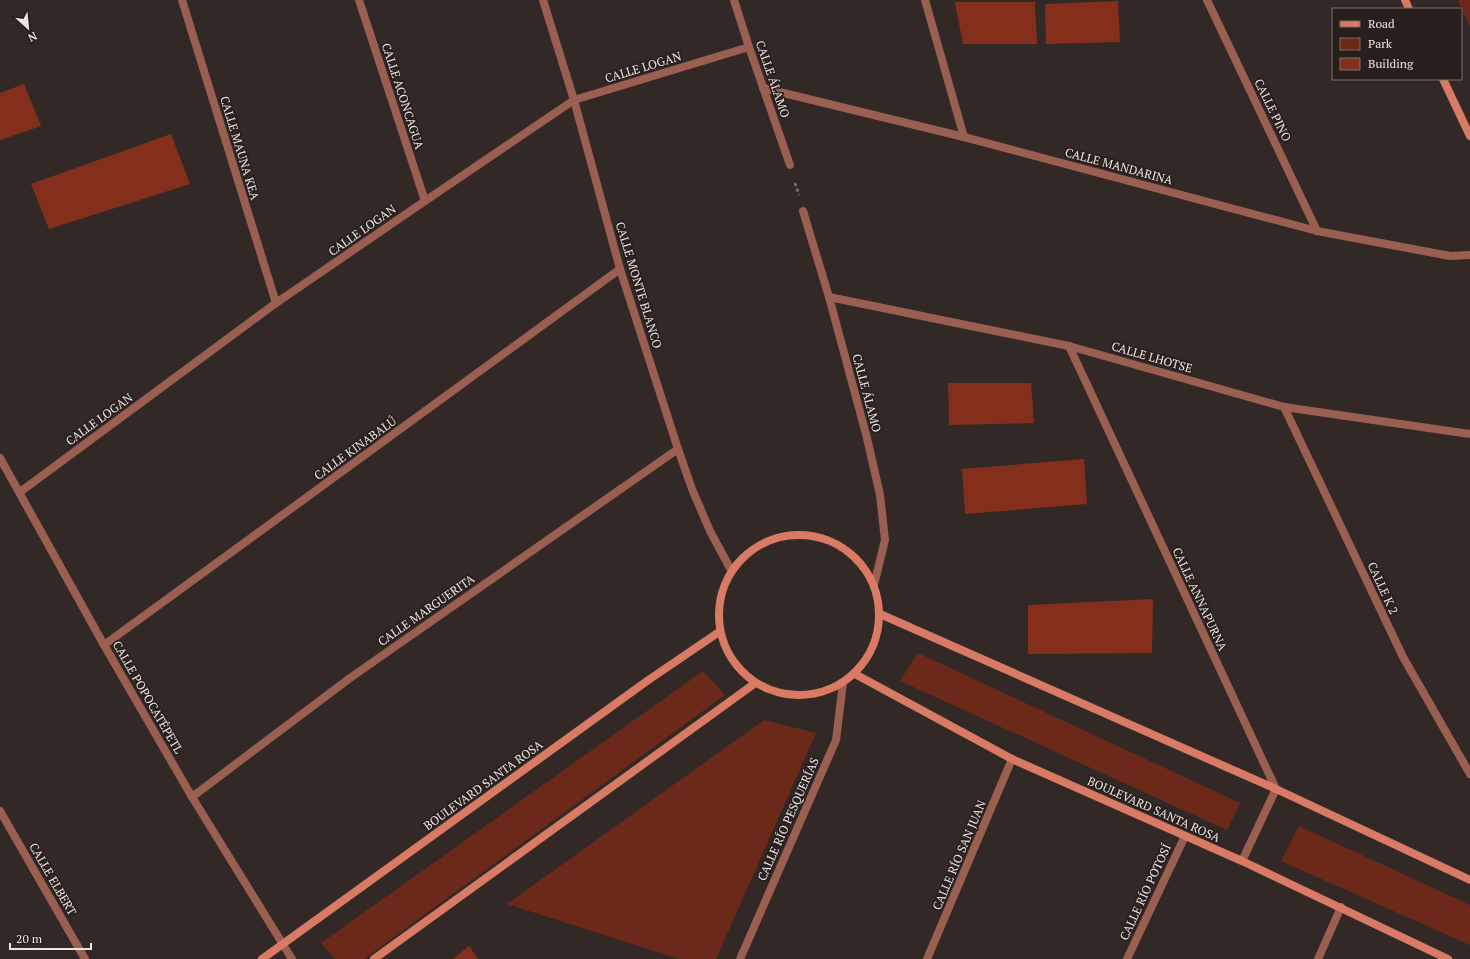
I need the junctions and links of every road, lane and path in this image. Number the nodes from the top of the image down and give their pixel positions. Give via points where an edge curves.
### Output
1 (182, 0) edge
2 (359, 0) edge
3 (543, 0) edge
4 (734, 0) edge
5 (925, 0) edge
6 (1207, 0) edge
7 (749, 47) junction
8 (1442, 80) edge
9 (763, 88) junction
10 (574, 100) junction
11 (1470, 136) edge
12 (964, 137) junction
13 (790, 165) joint
14 (425, 200) junction
15 (803, 211) joint
16 (1317, 231) junction
17 (1470, 256) edge
18 (620, 269) junction
19 (829, 297) junction
20 (276, 303) junction
21 (1069, 346) junction
22 (1284, 407) junction
23 (1470, 434) edge
24 (678, 449) junction
25 (0, 458) edge
26 (20, 492) junction
27 (731, 570) junction
28 (874, 585) junction
29 (880, 614) junction
30 (719, 632) junction
31 (104, 645) junction
32 (855, 674) junction
33 (843, 683) junction
34 (754, 684) junction
35 (1012, 759) junction
36 (1470, 774) edge
37 (1276, 789) junction
38 (192, 797) junction
39 (0, 812) edge
40 (1185, 836) junction
41 (1242, 861) junction
42 (1470, 880) edge
43 (1341, 907) junction
44 (282, 945) junction
45 (85, 959) edge
46 (262, 959) edge
47 (292, 959) edge
48 (374, 959) edge
49 (740, 959) edge
50 (928, 959) edge
51 (1127, 959) edge
52 (1318, 959) edge
53 (1448, 959) edge

1 - 20 street, CALLE MAUNA KEA
2 - 14 street, CALLE ACONCAGUA
3 - 10 street, CALLE MONTE BLANCO
4 - 7 street, CALLE ÁLAMO
5 - 12 street
6 - 16 street, CALLE PINO
7 - 9 street, CALLE ÁLAMO
7 - 10 street, CALLE LOGAN
8 - 11 street
9 - 12 street, CALLE MANDARINA
9 - 13 street, CALLE ÁLAMO
10 - 14 street, CALLE LOGAN
10 - 18 street, CALLE MONTE BLANCO
12 - 16 street, CALLE MANDARINA
13 - 15 path
14 - 20 street, CALLE LOGAN
15 - 19 street, CALLE ÁLAMO
16 - 17 street, CALLE MANDARINA via 1450,256
18 - 24 street, CALLE MONTE BLANCO
18 - 31 street, CALLE KINABALÚ
19 - 21 street, CALLE LHOTSE
19 - 28 street, CALLE ÁLAMO via 880,494 886,540
20 - 26 street, CALLE LOGAN
21 - 22 street, CALLE LHOTSE
21 - 37 street, CALLE ANNAPURNA
22 - 23 street, CALLE LHOTSE
22 - 36 street, CALLE K 2 via 1403,657
24 - 27 street, CALLE MONTE BLANCO via 710,531
24 - 38 street, CALLE MARGUERITA via 350,678
25 - 26 street, CALLE POPOCATÉPETL
26 - 31 street, CALLE POPOCATÉPETL
27 - 28 street via 746,554 764,542 785,535 807,535 828,540 848,551 863,566
27 - 30 street via 719,600
28 - 29 street
29 - 32 street via 874,646
29 - 37 street
30 - 34 street via 731,661
30 - 44 street, BOULEVARD SANTA ROSA via 647,681
31 - 38 street, CALLE POPOCATÉPETL
32 - 33 street
32 - 35 street, BOULEVARD SANTA ROSA
33 - 34 street via 814,695 783,695
33 - 49 street, CALLE RÍO PESQUERÍAS via 836,740
34 - 48 street
35 - 40 street, BOULEVARD SANTA ROSA
35 - 50 street, CALLE RÍO SAN JUAN
37 - 41 street
37 - 42 street
38 - 44 street, CALLE POPOCATÉPETL
39 - 45 street, CALLE ELBERT
40 - 41 street, BOULEVARD SANTA ROSA
40 - 51 street, CALLE RÍO POTOSÍ
41 - 43 street, BOULEVARD SANTA ROSA
43 - 52 street
43 - 53 street, BOULEVARD SANTA ROSA
44 - 46 street, BOULEVARD SANTA ROSA
44 - 47 street, CALLE POPOCATÉPETL

